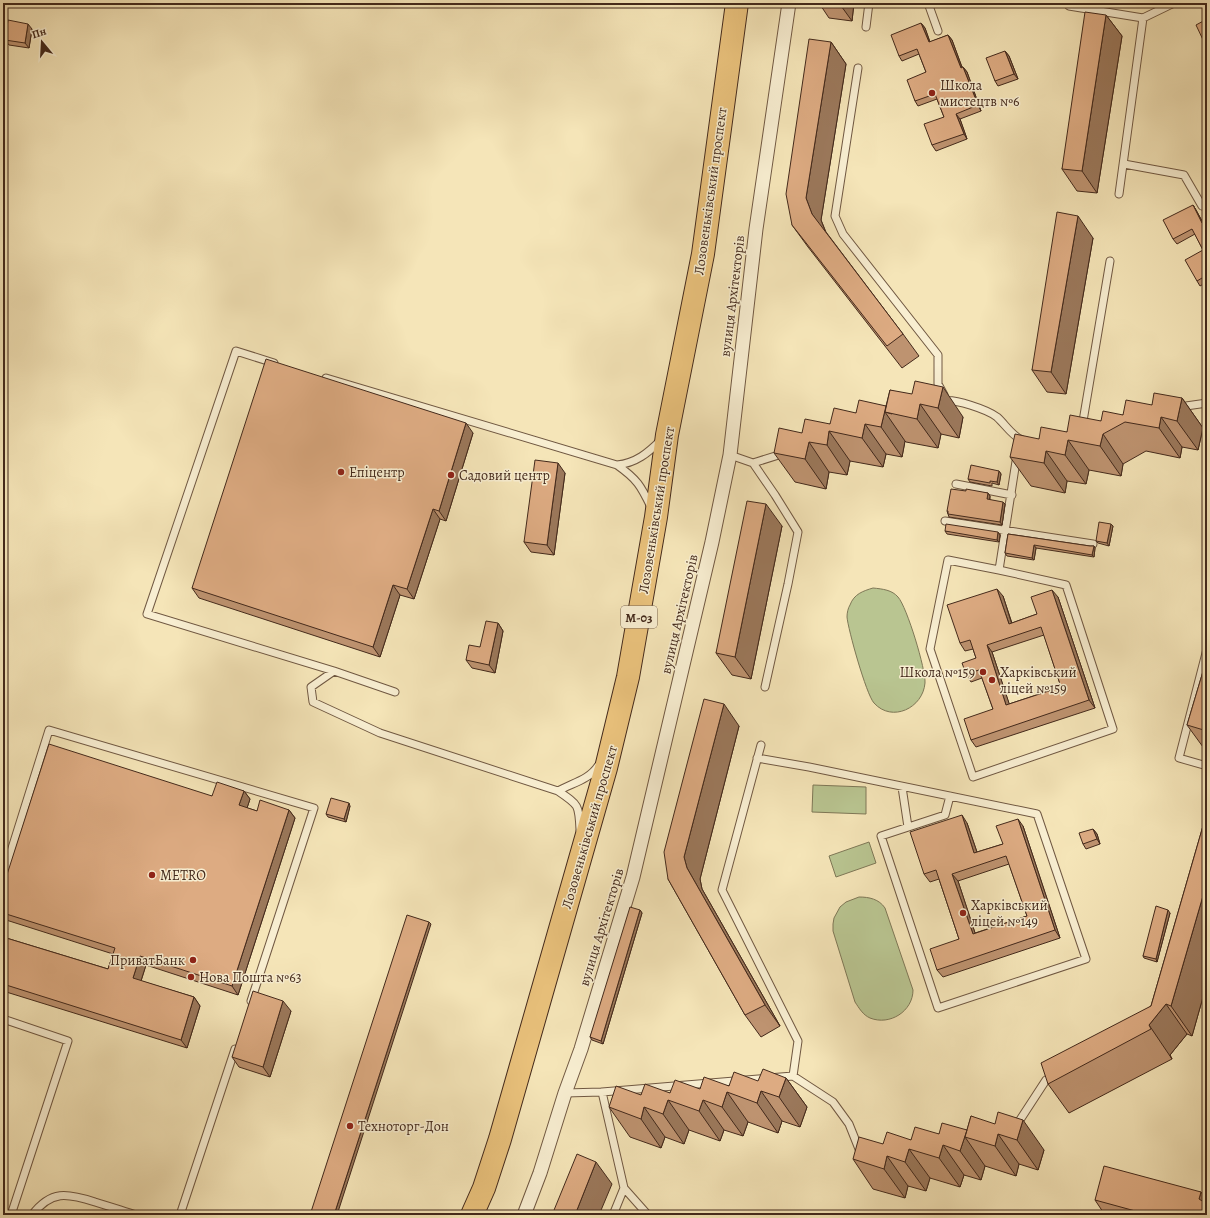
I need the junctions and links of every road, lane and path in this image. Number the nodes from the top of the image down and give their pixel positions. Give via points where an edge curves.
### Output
1 (737, 3) edge
2 (789, 3) edge
3 (869, 3) edge
4 (928, 3) edge
5 (1070, 3) edge
6 (1174, 3) edge
7 (1143, 18) junction
8 (866, 27) dead end
9 (938, 31) dead end
10 (858, 68) dead end
11 (1124, 164) junction
12 (1119, 194) dead end
13 (1202, 206) dead end
14 (1110, 261) dead end
15 (281, 365) edge
16 (318, 376) edge
17 (948, 400) junction
18 (1207, 403) edge
19 (932, 405) edge
20 (1168, 410) edge
21 (1081, 434) edge
22 (667, 435) junction
23 (790, 451) edge
24 (730, 455) junction
25 (753, 463) junction
26 (617, 465) junction
27 (956, 484) dead end
28 (1012, 495) junction
29 (656, 517) junction
30 (945, 521) dead end
31 (1006, 530) junction
32 (1093, 544) edge
33 (999, 570) junction
34 (1207, 649) edge
35 (334, 671) junction
36 (628, 677) junction
37 (765, 687) dead end
38 (395, 692) dead end
39 (761, 745) dead end
40 (758, 758) junction
41 (1207, 766) edge
42 (902, 787) junction
43 (558, 791) junction
44 (950, 796) junction
45 (908, 827) junction
46 (3, 877) edge
47 (570, 895) junction
48 (249, 1005) edge
49 (3, 1019) edge
50 (238, 1039) edge
51 (1060, 1073) edge
52 (793, 1076) junction
53 (602, 1092) junction
54 (565, 1093) junction
55 (1008, 1128) edge
56 (870, 1158) edge
57 (624, 1188) junction
58 (11, 1215) edge
59 (32, 1215) edge
60 (136, 1215) edge
61 (180, 1215) edge
62 (472, 1215) edge
63 (524, 1215) edge
64 (614, 1215) edge
65 (648, 1215) edge

1 - 22 highway, Лозовеньківський проспект / М-03 via 703,254
2 - 24 street, вулиця Архітекторів via 756,229
3 - 8 lane
4 - 9 lane
5 - 7 lane via 1069,6
6 - 7 lane
7 - 11 lane
10 - 17 lane via 835,216 843,234 938,355 938,384
11 - 12 lane
11 - 13 lane via 1184,174
14 - 21 lane
15 - 35 lane via 236,351 147,614
16 - 26 lane
17 - 19 lane
17 - 28 lane via 968,404 996,416 1023,441
18 - 20 lane via 1183,405
22 - 26 lane via 641,458 632,463
22 - 29 highway, Лозовеньківський проспект / М-03
23 - 25 lane
24 - 25 lane
24 - 54 street, вулиця Архітекторів via 633,877 581,1049
25 - 37 lane via 798,532
26 - 29 lane via 638,482
27 - 28 lane
28 - 31 lane
29 - 36 highway, Лозовеньківський проспект / М-03
30 - 31 lane
31 - 32 lane
31 - 33 lane
33 - 33 lane via 948,560 930,649 973,776 1113,729 1066,585
34 - 41 lane via 1179,758
35 - 38 lane
35 - 43 lane via 311,687 313,702 380,733
36 - 43 lane via 616,697 602,759 593,773
36 - 47 highway, Лозовеньківський проспект / М-03 via 606,768
39 - 40 lane
40 - 42 lane
40 - 52 lane via 722,890 798,1041
42 - 44 lane
42 - 45 lane
43 - 47 lane via 573,802 579,811 580,833 567,885
44 - 45 lane via 945,815
44 - 45 lane via 1037,814 1086,959 938,1008 881,836
46 - 48 lane via 49,730 314,808
47 - 62 highway, Лозовеньківський проспект / М-03 via 500,1139
49 - 58 lane via 68,1041
50 - 61 lane
51 - 55 lane via 1046,1080 1016,1126
52 - 53 lane
52 - 56 lane via 833,1102 849,1124 860,1153
53 - 54 lane
53 - 57 lane
54 - 63 street, вулиця Архітекторів
57 - 64 lane
57 - 65 lane
59 - 60 lane via 45,1201 65,1195

